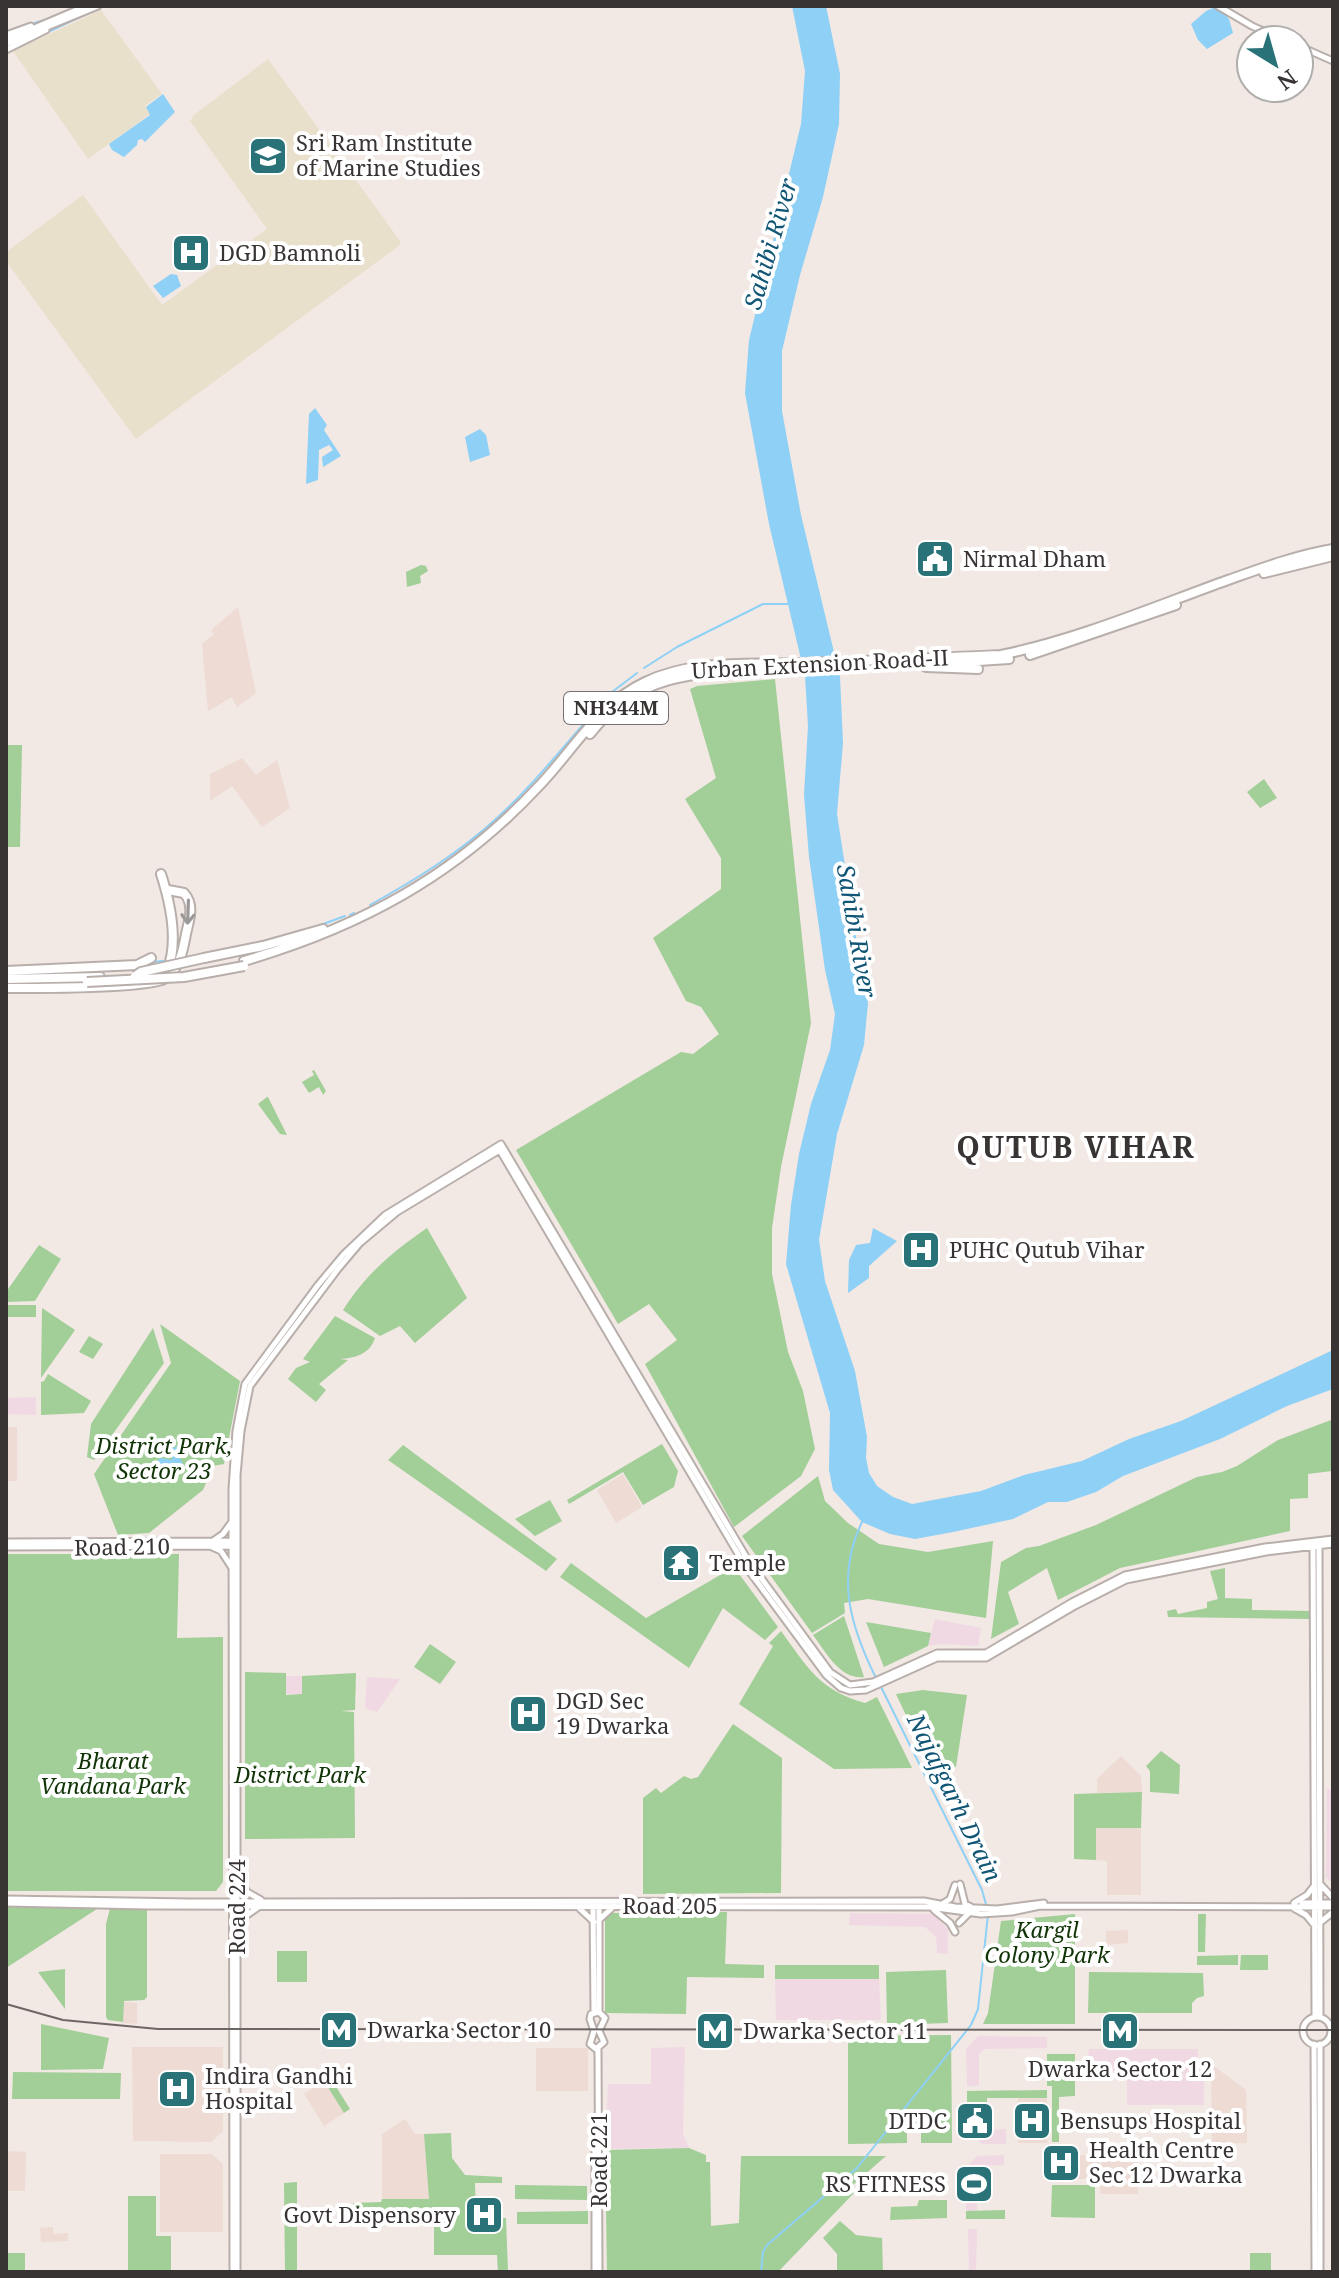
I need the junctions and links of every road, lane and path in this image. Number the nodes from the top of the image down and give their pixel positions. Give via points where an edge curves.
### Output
1 (86, 6) edge
2 (98, 6) edge
3 (1215, 6) edge
4 (49, 24) junction
5 (1248, 24) edge
6 (6, 42) edge
7 (1333, 549) edge
8 (1333, 556) edge
9 (1158, 597) dead end
10 (1164, 609) junction
11 (1106, 624) junction
12 (1120, 630) dead end
13 (912, 651) dead end
14 (976, 656) junction
15 (921, 663) junction
16 (843, 664) junction
17 (785, 666) junction
18 (978, 669) dead end
19 (630, 697) junction
20 (595, 738) dead end
21 (491, 837) junction
22 (161, 874) dead end
23 (168, 890) dead end
24 (323, 929) dead end
25 (151, 958) dead end
26 (135, 976) junction
27 (7, 978) edge
28 (157, 984) junction
29 (235, 1472) junction
30 (232, 1519) junction
31 (1333, 1542) edge
32 (1316, 1543) junction
33 (211, 1544) junction
34 (235, 1544) junction
35 (6, 1545) edge
36 (232, 1569) junction
37 (886, 1679) junction
38 (237, 1875) junction
39 (1318, 1882) junction
40 (6, 1901) edge
41 (235, 1903) junction
42 (262, 1903) junction
43 (596, 1904) junction
44 (222, 1905) junction
45 (941, 1905) junction
46 (1293, 1905) junction
47 (1318, 1905) junction
48 (1333, 1905) edge
49 (576, 1906) junction
50 (615, 1906) junction
51 (929, 1907) junction
52 (970, 1911) junction
53 (997, 1911) junction
54 (232, 1920) junction
55 (596, 1922) junction
56 (959, 1923) dead end
57 (1318, 1925) junction
58 (237, 1932) junction
59 (955, 1932) dead end
60 (596, 2012) junction
61 (1318, 2017) junction
62 (1317, 2044) junction
63 (597, 2048) junction
64 (235, 2272) edge
65 (597, 2272) edge
66 (1317, 2272) edge

1 - 4 main road
2 - 4 main road
3 - 5 main road
4 - 6 main road
7 - 11 highway, Urban Extension Road-II / NH344M via 1283,561
8 - 10 highway, Urban Extension Road-II / NH344M
9 - 11 highway
10 - 12 highway
10 - 15 highway, Urban Extension Road-II / NH344M via 1032,654 985,662
11 - 14 highway, Urban Extension Road-II / NH344M via 1031,649
13 - 14 highway
14 - 16 highway, Urban Extension Road-II / NH344M
15 - 16 highway, Urban Extension Road-II / NH344M
15 - 18 highway
16 - 17 highway, Urban Extension Road-II / NH344M
17 - 19 highway, Urban Extension Road-II / NH344M via 684,675
17 - 21 highway, Urban Extension Road-II / NH344M via 694,668 631,690 593,721
19 - 20 highway
19 - 21 highway, Urban Extension Road-II / NH344M
21 - 26 highway, Urban Extension Road-II / NH344M, bridge via 398,900 318,938 244,961
21 - 27 highway, Urban Extension Road-II / NH344M, bridge via 401,904 291,953 184,977
22 - 28 highway, bridge via 169,899 171,962
23 -> 28 highway, bridge via 188,897 190,916 179,961
24 - 26 highway, bridge
25 - 27 highway
26 - 27 highway, Urban Extension Road-II / NH344M, bridge
27 - 28 highway, bridge
29 - 30 main road
29 - 34 main road
29 - 37 main road via 250,1386 338,1269 397,1212 501,1150 748,1560 837,1678 858,1686
30 - 33 main road
30 - 34 main road
31 - 32 main road
32 - 37 main road via 1126,1580 986,1658 937,1658
32 - 37 main road via 1125,1575 986,1653 937,1653
32 - 39 main road
33 - 34 main road, Road 210
33 - 35 main road, Road 210
33 - 36 main road
34 - 36 main road, Road 224
34 - 38 main road, Road 224
36 - 41 main road, Road 224
38 - 41 main road, Road 224
38 - 42 main road
39 - 46 main road
39 - 47 main road
39 - 48 main road
40 - 41 main road, Road 205
40 - 44 main road, Road 205
41 - 42 main road, Road 205
41 - 44 main road, Road 205
41 - 54 main road, Road 224
41 - 58 main road, Road 224
42 - 43 main road, Road 205
42 - 49 main road, Road 205
42 - 58 main road via 244,1917
43 - 45 main road, Road 205
43 - 49 main road, Road 205
43 - 50 main road, Road 205
43 - 55 main road
44 - 54 main road
45 - 52 main road, Road 205
45 - 52 main road via 958,1885
46 - 47 main road, Road 205
46 - 53 main road, Road 205 via 1040,1906
46 - 53 main road, Road 205 via 1268,1900 1036,1902
46 - 57 main road
47 - 48 main road, Road 205
47 - 57 main road
48 - 57 main road
49 - 55 main road
50 - 51 main road, Road 205
50 - 55 main road
51 - 52 main road, Road 205
51 - 59 main road
52 - 53 main road, Road 205
52 - 56 main road
54 - 64 main road, Road 224
55 - 60 main road
57 - 61 main road
58 - 64 main road, Road 224
60 - 63 main road via 590,2017 590,2044
60 - 63 main road via 605,2018 599,2030 604,2042
61 - 62 main road via 1331,2030 1327,2040
61 - 62 main road via 1307,2021 1303,2031
62 - 66 main road
63 - 65 main road, Road 221

